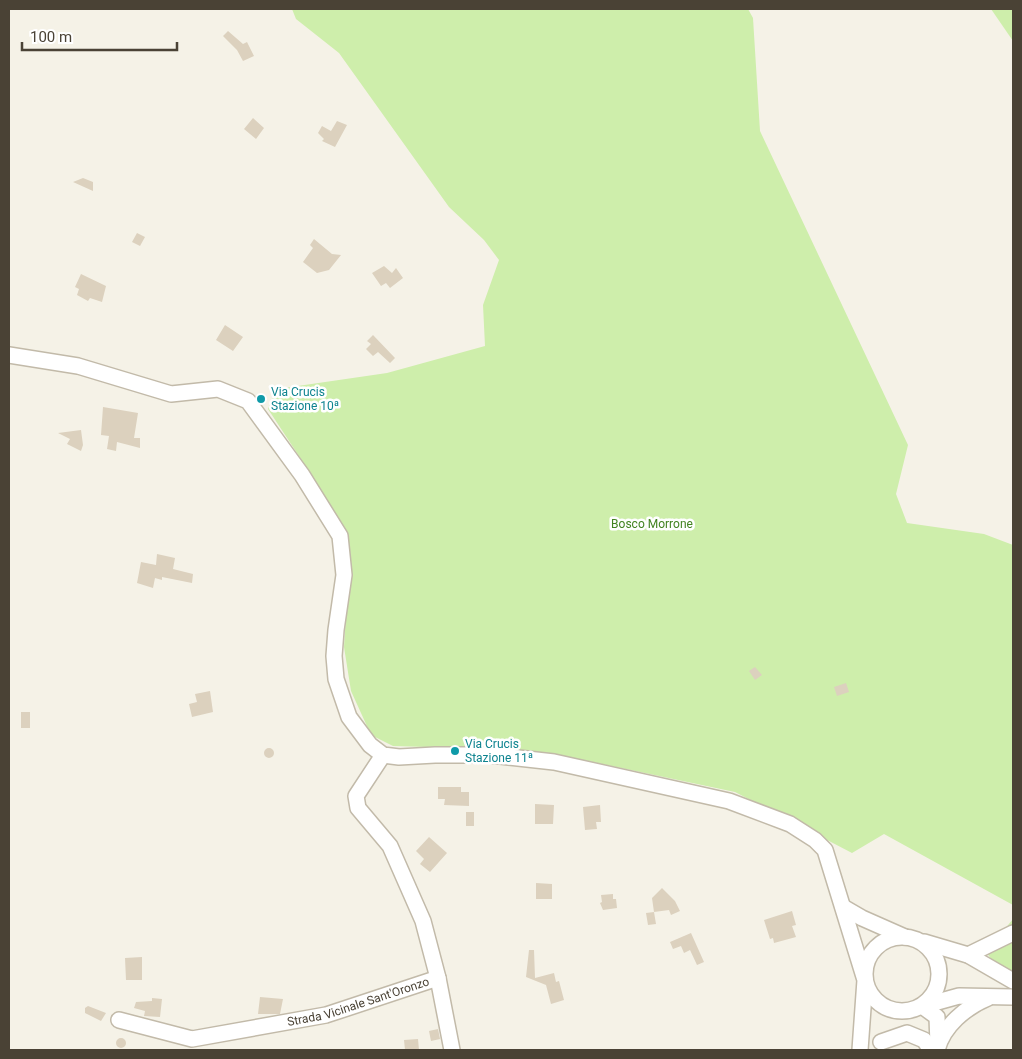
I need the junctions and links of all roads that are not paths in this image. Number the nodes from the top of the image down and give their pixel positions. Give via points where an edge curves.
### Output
1 (9, 355) edge
2 (383, 755) junction
3 (843, 907) junction
4 (1013, 932) edge
5 (912, 939) junction
6 (968, 955) junction
7 (438, 978) junction
8 (864, 980) junction
9 (1013, 981) edge
10 (994, 996) junction
11 (1013, 997) edge
12 (922, 1006) junction
13 (904, 1013) junction
14 (119, 1020) dead end
15 (879, 1046) edge
16 (935, 1048) edge
17 (452, 1050) edge
18 (860, 1050) edge

1 - 2 street via 78,366 171,394 218,389 248,401 302,475 340,536 344,575 336,630 336,678 349,717 370,745
2 - 3 street via 491,756 554,762 729,801 790,824 815,840 825,850
2 - 7 street, Strada Vicinale Sant'Oronzo via 356,796 358,808 390,846 423,921
3 - 5 street
3 - 8 street
4 - 6 street
5 - 6 street
5 - 8 street via 892,938 880,943 867,960
5 - 12 street via 931,951 940,968 937,988
6 - 9 street
7 - 14 street, Strada Vicinale Sant'Oronzo via 326,1015 192,1039
7 - 17 street
8 - 13 street via 875,999 893,1011
8 - 18 street
10 - 11 street
10 - 12 street via 959,996
10 - 16 street via 972,1004 951,1024
12 - 13 street
12 - 16 street via 937,1017
13 - 15 street
15 - 16 street via 907,1033

